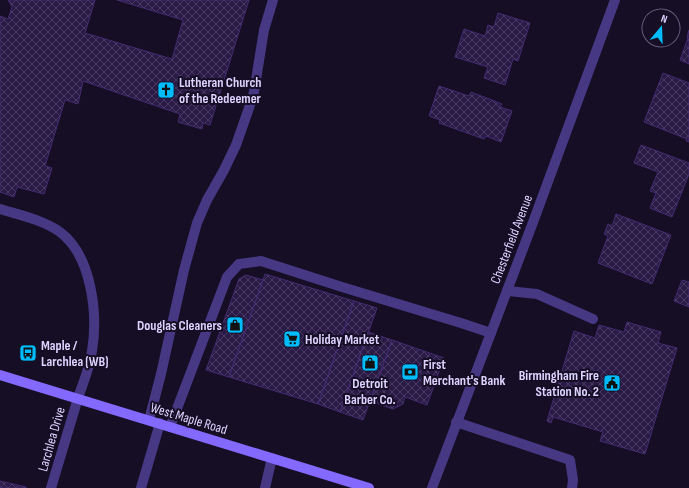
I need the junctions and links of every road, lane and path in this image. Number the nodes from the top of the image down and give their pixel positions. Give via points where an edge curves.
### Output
1 (273, 0) edge
2 (615, 0) edge
3 (0, 209) edge
4 (507, 290) junction
5 (593, 319) dead end
6 (491, 333) junction
7 (0, 375) edge
8 (78, 398) junction
9 (149, 420) junction
10 (456, 422) junction
11 (160, 423) junction
12 (170, 427) junction
13 (272, 458) junction
14 (51, 488) edge
15 (141, 488) edge
16 (265, 488) edge
17 (369, 488) edge
18 (432, 488) edge
19 (572, 488) edge

1 - 9 street via 264,30 249,108 236,145 197,223
2 - 4 street, Chesterfield Avenue
3 - 8 street, Larchlea Drive via 50,226 60,232 69,239 86,268 94,313 93,342
4 - 5 street via 537,294
4 - 6 street, Chesterfield Avenue
6 - 10 street, Chesterfield Avenue
6 - 12 street via 261,261 239,264 227,277
7 - 8 main road, West Maple Road
8 - 9 main road, West Maple Road
8 - 14 street, Larchlea Drive
9 - 11 main road, West Maple Road
10 - 18 street, Chesterfield Avenue
10 - 19 street via 570,460
11 - 12 main road, West Maple Road
11 - 15 street
12 - 13 main road, West Maple Road
13 - 16 street
13 - 17 main road, West Maple Road

